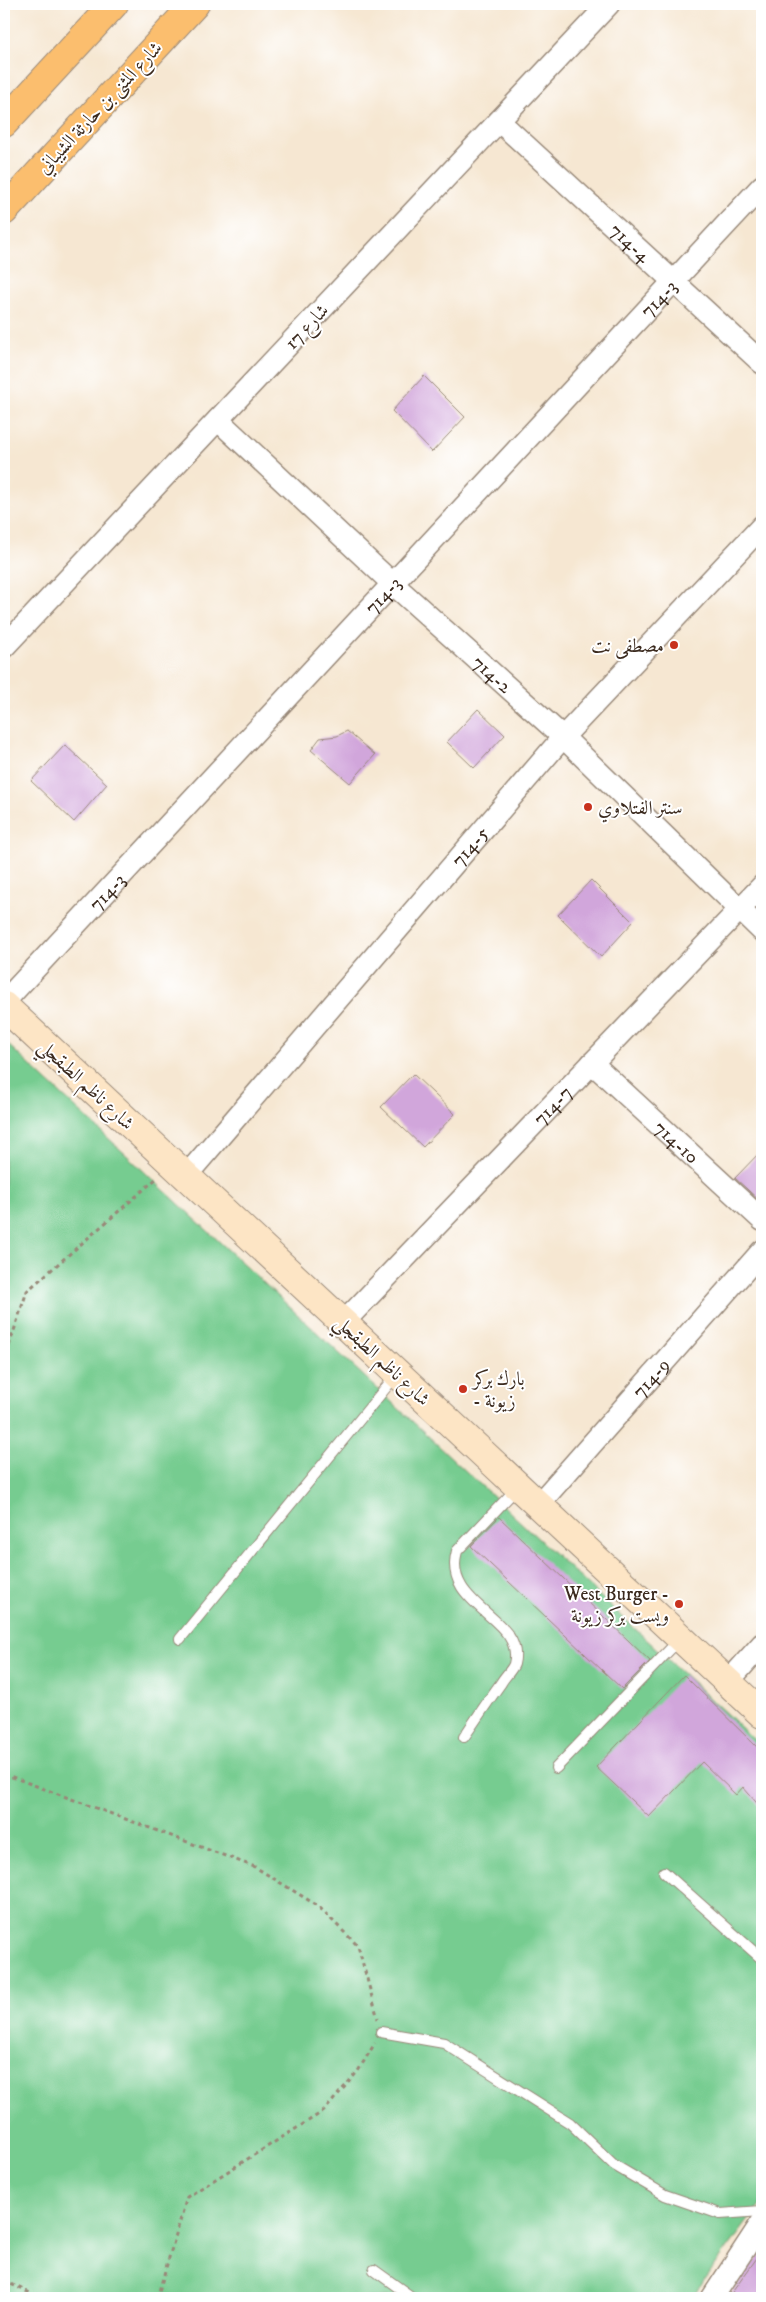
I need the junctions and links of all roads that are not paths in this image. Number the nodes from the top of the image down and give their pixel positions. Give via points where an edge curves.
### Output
1 (114, 4) edge
2 (194, 4) edge
3 (609, 4) edge
4 (499, 121) junction
5 (4, 123) edge
6 (762, 186) edge
7 (4, 211) edge
8 (673, 282) junction
9 (762, 364) edge
10 (218, 420) junction
11 (762, 526) edge
12 (393, 584) junction
13 (4, 647) edge
14 (563, 738) junction
15 (762, 886) edge
16 (739, 910) junction
17 (762, 931) edge
18 (4, 1007) edge
19 (592, 1063) junction
20 (180, 1170) junction
21 (762, 1220) edge
22 (762, 1251) edge
23 (343, 1323) junction
24 (397, 1373) junction
25 (528, 1496) junction
26 (680, 1638) junction
27 (180, 1639) dead end
28 (762, 1644) edge
29 (728, 1682) junction
30 (762, 1714) edge
31 (464, 1737) dead end
32 (556, 1768) dead end
33 (664, 1872) dead end
34 (762, 1959) edge
35 (381, 2032) road end
36 (762, 2211) edge
37 (762, 2222) edge
38 (374, 2270) dead end
39 (414, 2298) edge
40 (712, 2298) edge

1 - 5 main road
2 - 7 main road, شارع المثنى بن حارثة الشيباني
3 - 4 street, شارع 17
4 - 8 street, 714-4
4 - 10 street, شارع 17
6 - 8 street, 714-3
8 - 9 street, 714-4
8 - 12 street, 714-3
10 - 12 street, 714-2
10 - 13 street, شارع 17
11 - 14 street, 714-5
12 - 14 street, 714-2
12 - 18 street, 714-3
14 - 16 street, 714-2
14 - 20 street, 714-5
15 - 16 street, 714-7
16 - 17 street, 714-2
16 - 19 street, 714-7
18 - 20 main road, شارع ناظم الطبقجلي
19 - 21 street, 714-10
19 - 23 street, 714-7
20 - 23 main road, شارع ناظم الطبقجلي
22 - 25 street, 714-9
23 - 24 main road, شارع ناظم الطبقجلي
24 - 25 main road, شارع ناظم الطبقجلي
24 - 27 lane
25 - 26 main road, شارع ناظم الطبقجلي
25 - 31 lane via 457,1551 454,1560 460,1586 508,1633 514,1649 514,1664
26 - 29 main road, شارع ناظم الطبقجلي
26 - 32 lane
28 - 29 street
29 - 30 main road, شارع ناظم الطبقجلي
33 - 34 lane
35 - 36 lane via 444,2043 570,2123 614,2165 665,2195 720,2214
37 - 40 street
38 - 39 lane

